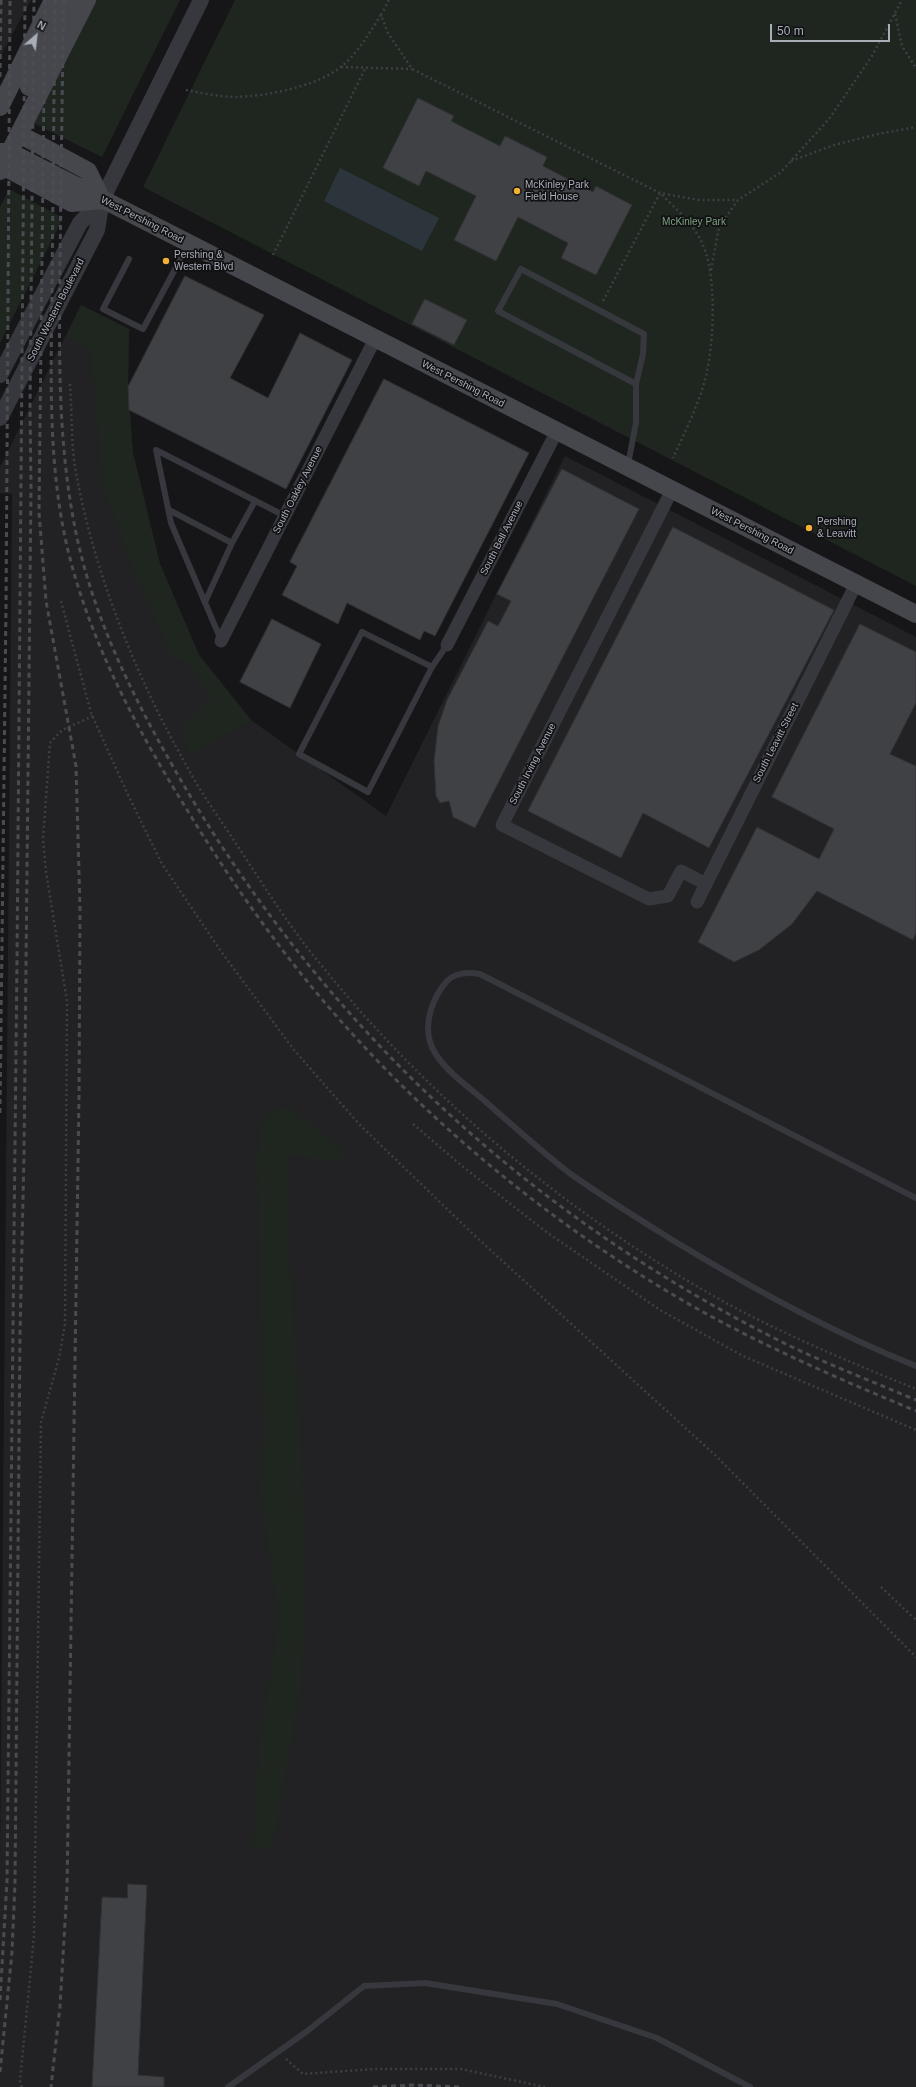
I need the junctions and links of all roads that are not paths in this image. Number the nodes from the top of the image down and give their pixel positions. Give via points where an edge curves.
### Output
1 (52, 0) edge
2 (72, 0) edge
3 (87, 0) edge
4 (201, 0) edge
5 (0, 107) edge
6 (4, 150) edge
7 (102, 200) junction
8 (188, 244) junction
9 (129, 259) dead end
10 (375, 339) junction
11 (0, 376) edge
12 (636, 384) junction
13 (0, 418) edge
14 (557, 432) junction
15 (627, 467) junction
16 (672, 490) junction
17 (255, 501) junction
18 (169, 510) junction
19 (285, 516) junction
20 (232, 543) junction
21 (856, 584) junction
22 (205, 602) junction
23 (916, 614) edge
24 (221, 641) joint
25 (446, 645) joint
26 (432, 667) junction
27 (706, 884) junction
28 (697, 902) dead end
29 (916, 1198) edge
30 (916, 1366) edge
31 (228, 2087) edge
32 (750, 2087) edge

1 - 5 main road
2 - 6 main road
3 - 6 main road
4 - 7 street, South Western Boulevard
6 - 7 main road via 72,203
6 - 7 main road via 88,171
7 - 8 main road, West Pershing Road
7 - 11 street, South Western Boulevard via 80,223
7 - 13 street, South Western Boulevard via 97,230
8 - 9 lane via 143,329 103,309
8 - 10 main road, West Pershing Road
10 - 14 main road, West Pershing Road
10 - 19 street, South Oakley Avenue
12 - 12 lane via 643,354 644,334 521,269 498,311
12 - 15 lane via 636,423
14 - 15 main road, West Pershing Road
14 - 25 street, South Bell Avenue
15 - 16 main road, West Pershing Road
16 - 21 main road, West Pershing Road
16 - 27 street, South Irving Avenue via 502,825 649,899 668,896 680,871
17 - 18 lane via 156,450
17 - 19 lane
17 - 20 lane
18 - 20 lane
18 - 22 lane via 171,523
19 - 24 street, South Oakley Avenue
20 - 22 lane
21 - 23 main road, West Pershing Road
21 - 27 street, South Leavitt Street
22 - 24 lane
25 - 26 lane
26 - 26 lane via 362,632 299,754 368,792
27 - 28 street, South Leavitt Street
29 - 30 lane via 480,974 465,973 450,978 433,1003 428,1032 437,1056 453,1073 568,1171 651,1227 792,1309
31 - 32 lane via 364,1986 425,1983 557,2004 657,2038

